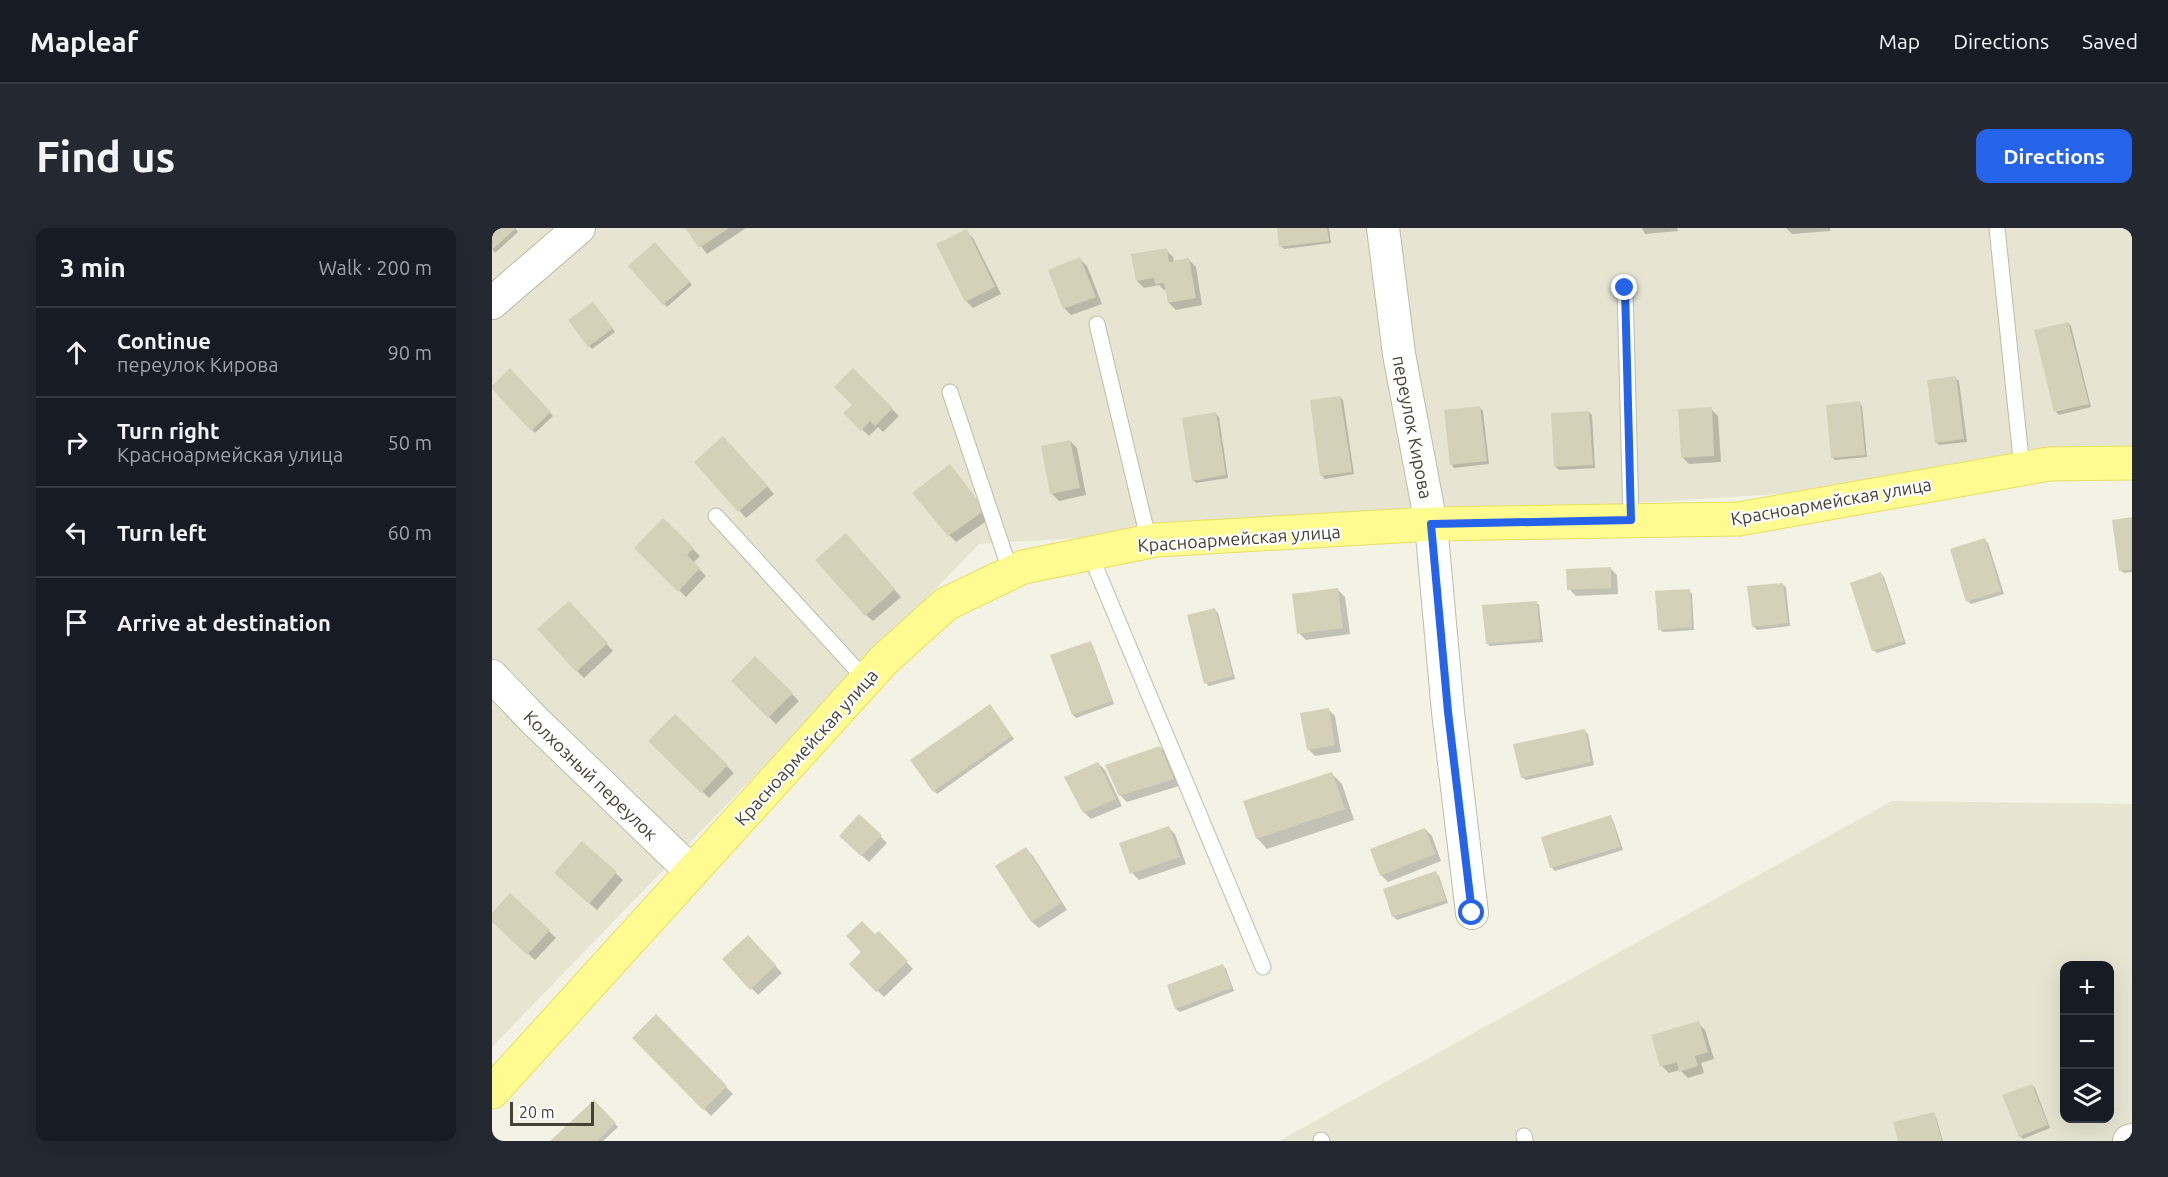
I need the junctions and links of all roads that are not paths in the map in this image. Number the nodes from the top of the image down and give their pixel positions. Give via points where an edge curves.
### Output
1 (579, 228) edge
2 (1383, 228) edge
3 (1997, 228) edge
4 (1625, 288) dead end
5 (492, 303) edge
6 (1097, 324) dead end
7 (950, 392) dead end
8 (2132, 463) edge
9 (2022, 468) junction
10 (716, 516) dead end
11 (1631, 520) junction
12 (1431, 524) junction
13 (1149, 542) junction
14 (1090, 554) junction
15 (1011, 573) junction
16 (492, 676) edge
17 (866, 680) junction
18 (692, 872) junction
19 (1472, 913) dead end
20 (1263, 967) dead end
21 (492, 1092) edge

1 - 5 street
2 - 12 street, переулок Кирова via 1399,354
3 - 9 lane
4 - 11 lane
6 - 13 lane
7 - 15 lane
8 - 9 main road, Красноармейская улица
9 - 11 main road, Красноармейская улица via 1739,519
10 - 17 lane
11 - 12 main road, Красноармейская улица
12 - 13 main road, Красноармейская улица
12 - 19 street, переулок Кирова
13 - 14 main road, Красноармейская улица
14 - 15 main road, Красноармейская улица via 1023,567
14 - 20 lane
15 - 17 main road, Красноармейская улица via 946,604
16 - 18 street, Колхозный переулок
17 - 18 main road, Красноармейская улица
18 - 21 main road, Красноармейская улица

